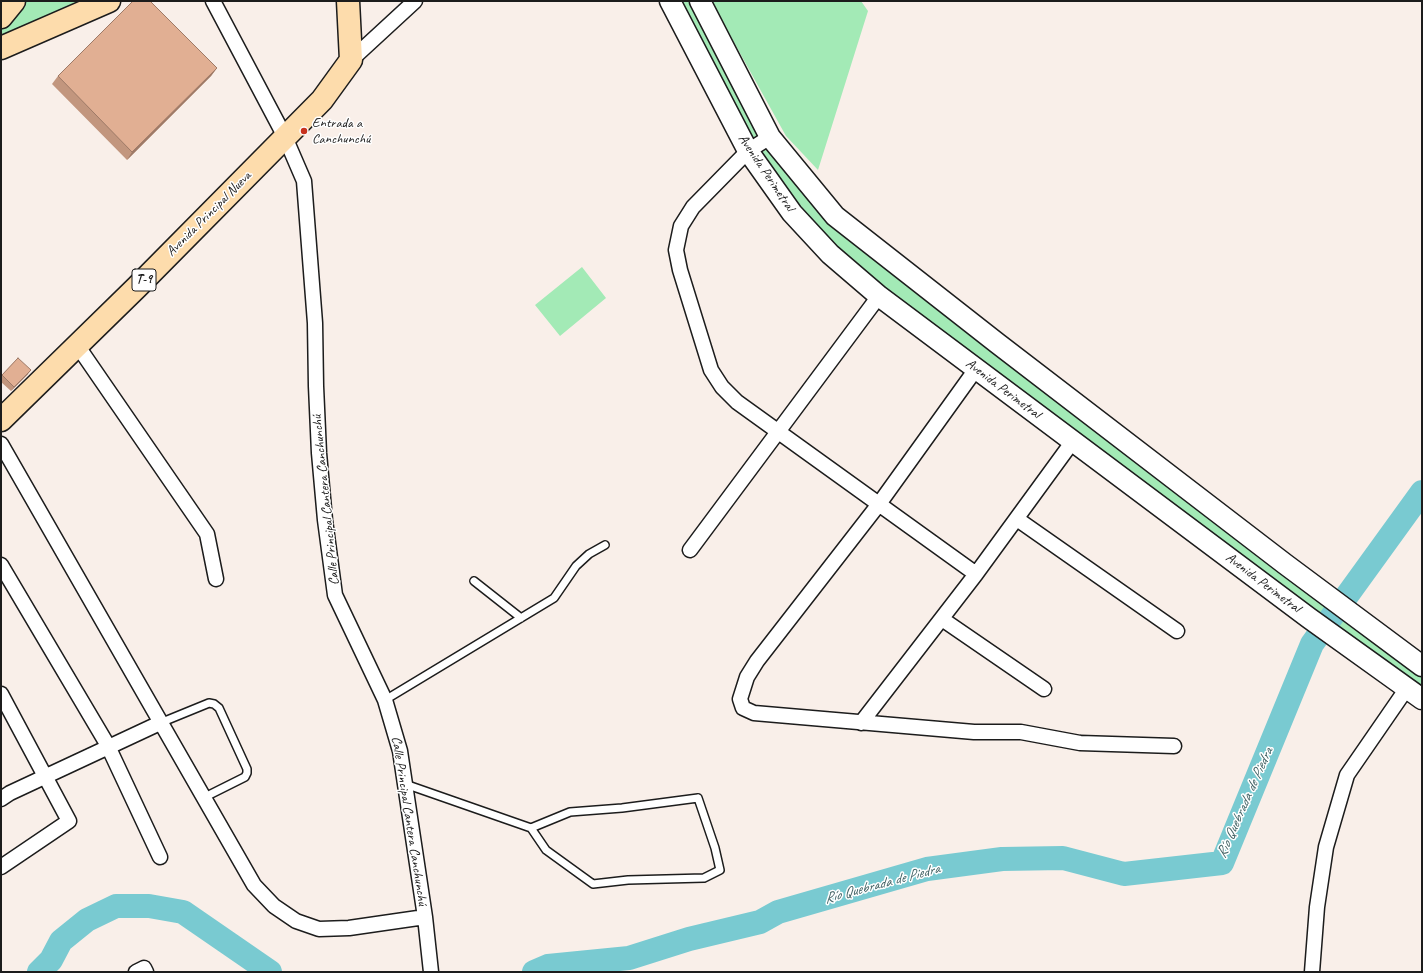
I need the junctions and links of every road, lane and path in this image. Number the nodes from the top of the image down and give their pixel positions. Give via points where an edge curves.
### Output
1 (14, 1) edge
2 (109, 1) edge
3 (213, 1) edge
4 (348, 1) edge
5 (415, 1) edge
6 (670, 1) edge
7 (700, 1) edge
8 (1, 17) edge
9 (1, 48) edge
10 (352, 60) junction
11 (285, 137) junction
12 (770, 137) junction
13 (748, 151) junction
14 (879, 296) junction
15 (77, 345) junction
16 (976, 369) junction
17 (1087, 412) junction
18 (1, 420) edge
19 (778, 431) junction
20 (1071, 440) junction
21 (1, 444) edge
22 (879, 504) junction
23 (1017, 519) junction
24 (604, 545) dead end
25 (690, 550) dead end
26 (1, 565) edge
27 (976, 574) junction
28 (216, 579) dead end
29 (474, 581) dead end
30 (521, 618) junction
31 (942, 619) junction
32 (1177, 631) dead end
33 (1422, 666) edge
34 (1044, 689) dead end
35 (1, 694) edge
36 (1414, 694) edge
37 (385, 700) junction
38 (160, 723) junction
39 (861, 723) junction
40 (1174, 746) dead end
41 (108, 747) junction
42 (45, 776) junction
43 (405, 784) junction
44 (202, 798) junction
45 (1, 799) edge
46 (531, 828) junction
47 (160, 857) dead end
48 (1, 867) edge
49 (425, 917) junction
50 (136, 972) edge
51 (146, 972) edge
52 (431, 972) edge
53 (1312, 972) edge

1 - 8 highway
2 - 9 highway
3 - 11 street, Calle Principal Cantera Canchunchú
4 - 10 highway
5 - 10 street
6 - 13 main road, Avenida Perimetral
7 - 12 main road, Avenida Perimetral
10 - 11 highway, Avenida Principal Nueva / T-9 via 322,100
11 - 15 highway, Avenida Principal Nueva / T-9
11 - 37 street, Calle Principal Cantera Canchunchú via 304,181 315,323 319,453 335,595
12 - 13 street
12 - 17 main road, Avenida Perimetral via 835,216
13 - 14 main road, Avenida Perimetral via 792,213 830,254
13 - 19 street via 693,207 681,226 676,250 710,370 722,387 738,402
14 - 16 main road, Avenida Perimetral
14 - 19 street
15 - 18 highway, Avenida Principal Nueva / T-9
15 - 28 street via 207,534
16 - 20 main road, Avenida Perimetral
16 - 22 street
17 - 20 main road
17 - 33 main road, Avenida Perimetral
19 - 22 street
19 - 25 street
20 - 23 street
20 - 36 main road, Avenida Perimetral
21 - 38 street
22 - 27 street
22 - 39 street via 757,661 747,677 740,699 743,708 754,714
23 - 27 street
23 - 32 street
24 - 30 lane via 576,566 554,598
26 - 41 street
27 - 31 street
29 - 30 lane
30 - 37 lane
31 - 34 street
31 - 39 street
35 - 42 street
36 - 53 street via 1347,775 1326,847 1317,907
37 - 43 street, Calle Principal Cantera Canchunchú via 400,751
38 - 41 street
38 - 44 street
38 - 44 lane via 208,703 219,708 247,773 244,777
39 - 40 street via 974,732 1021,732 1080,743
41 - 42 street
41 - 47 street
42 - 45 street
42 - 48 street via 69,821
43 - 46 lane
43 - 49 street, Calle Principal Cantera Canchunchú
44 - 49 street via 254,885 274,906 296,921 320,930
46 - 46 lane via 546,850 593,884 628,880 704,878 720,870 716,848 698,798 570,812
49 - 52 street, Calle Principal Cantera Canchunchú
50 - 51 street via 144,968

